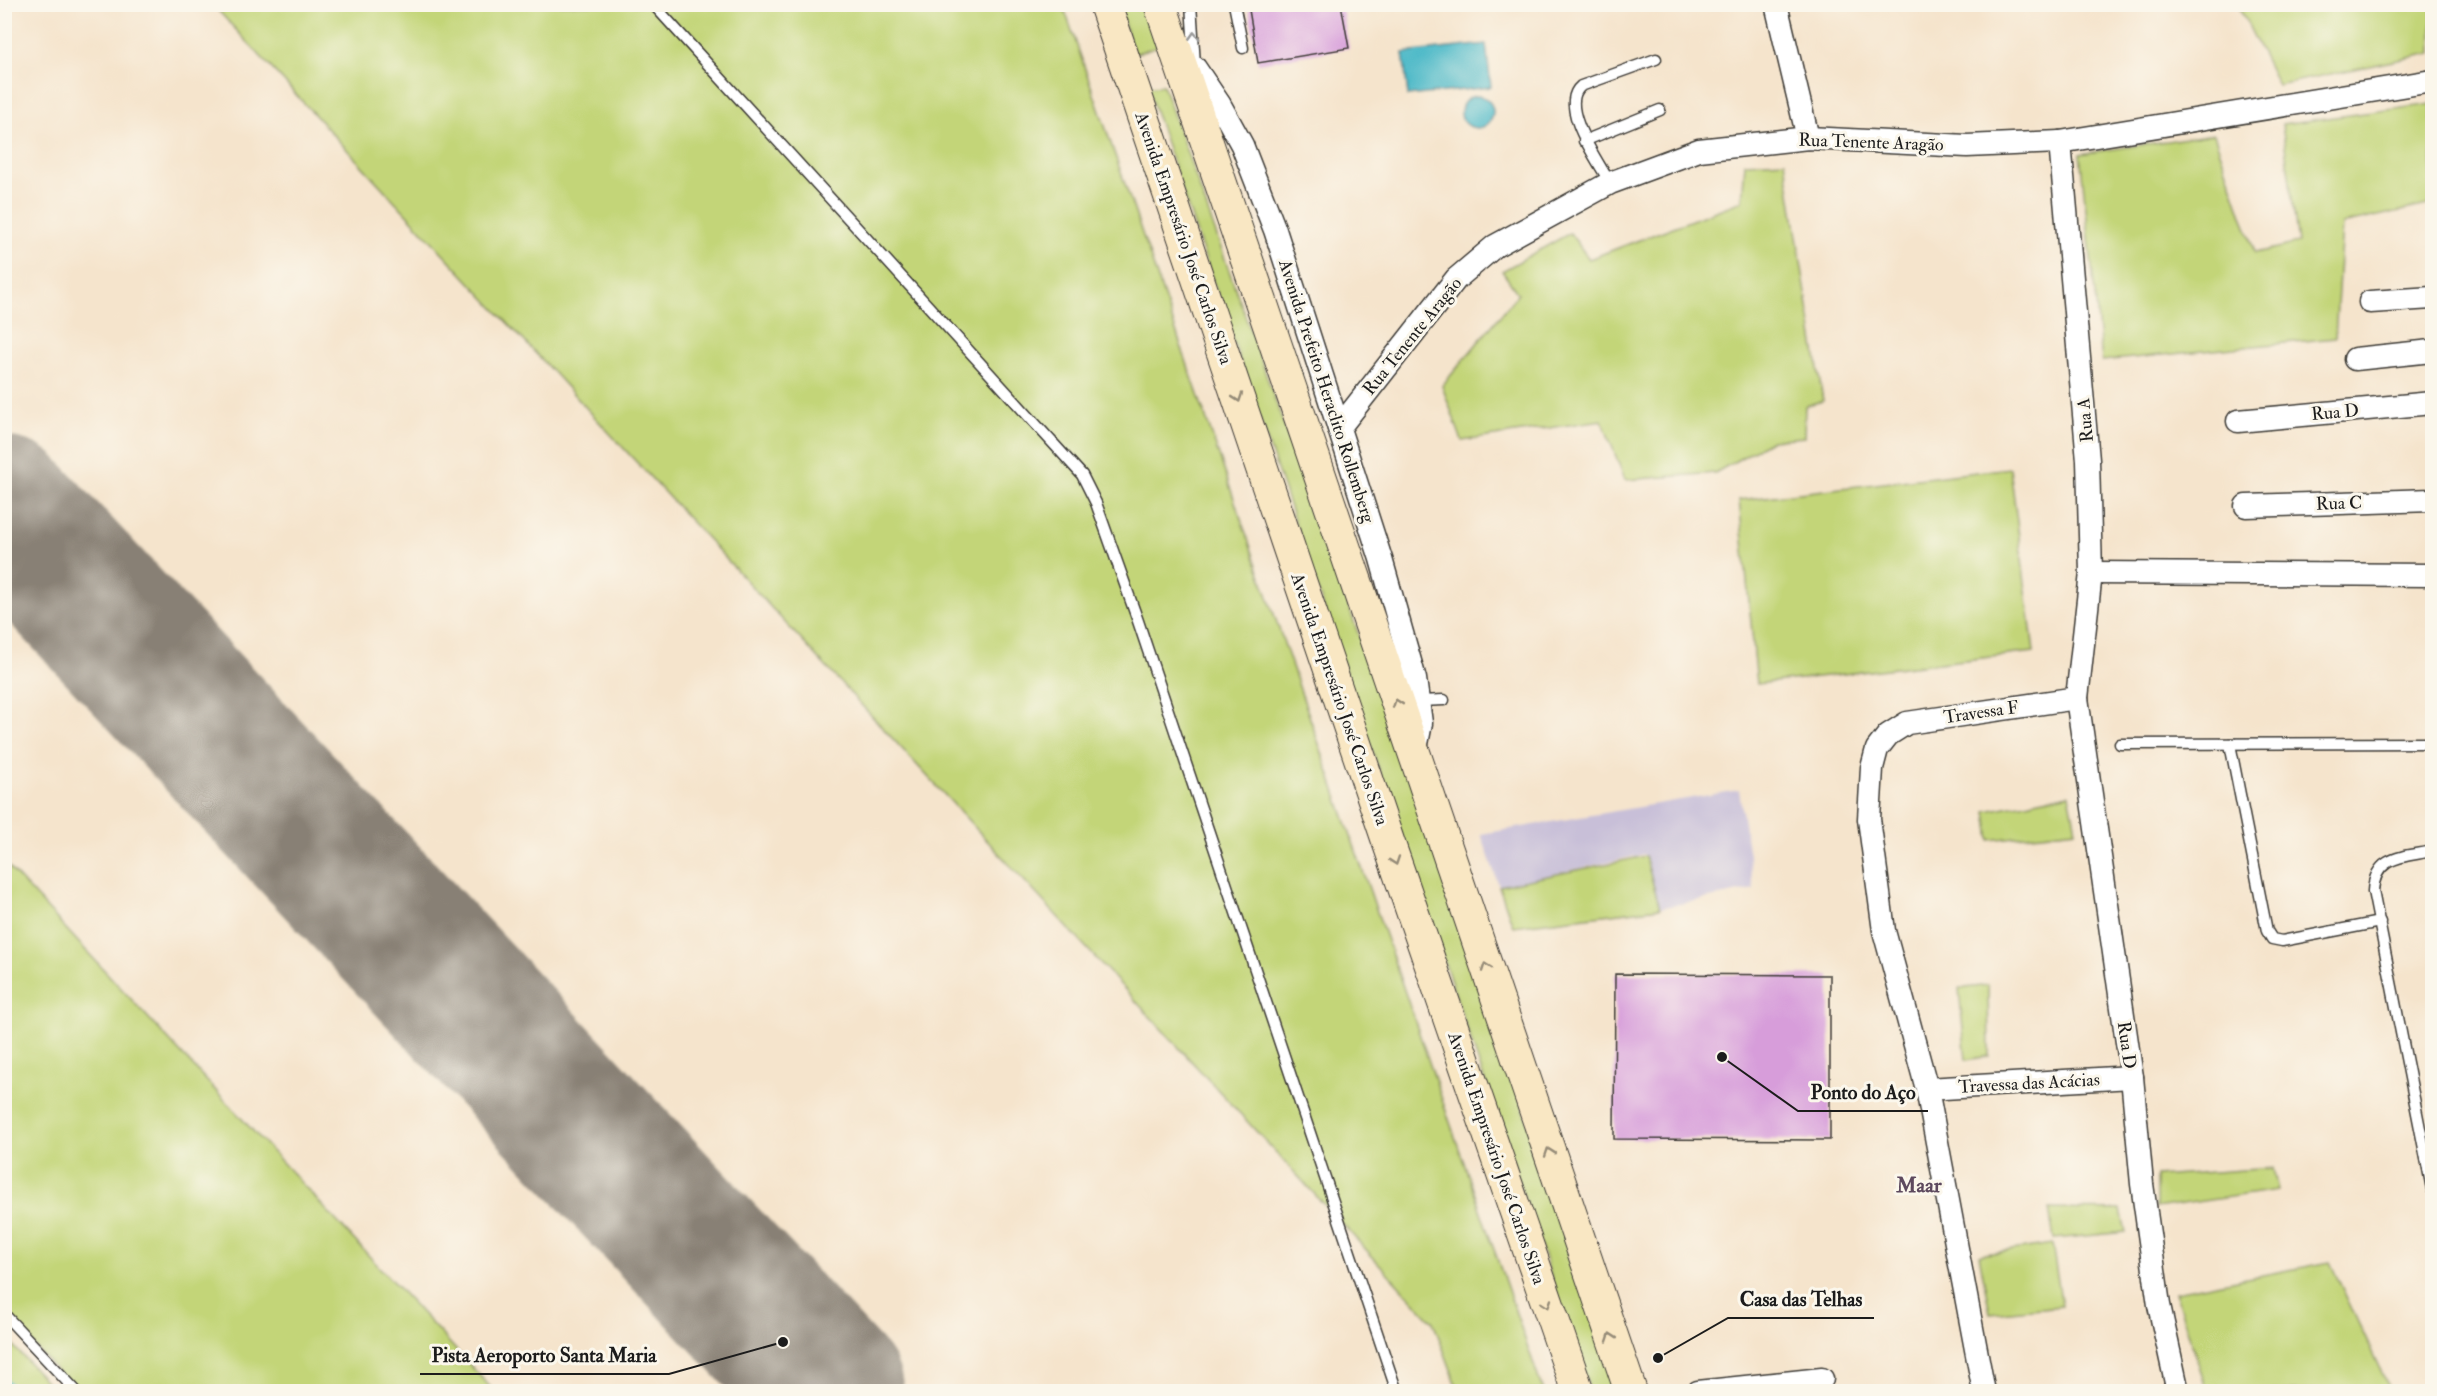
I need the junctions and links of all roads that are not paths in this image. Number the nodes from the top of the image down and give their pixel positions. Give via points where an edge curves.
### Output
1 (653, 4) edge
2 (1105, 4) edge
3 (1160, 4) edge
4 (1191, 4) edge
5 (1234, 4) edge
6 (1776, 4) edge
7 (1243, 48) dead end
8 (1656, 58) dead end
9 (1184, 60) junction
10 (1129, 74) junction
11 (2433, 81) edge
12 (1660, 110) dead end
13 (1808, 138) junction
14 (1584, 141) junction
15 (2060, 142) junction
16 (1610, 183) junction
17 (1298, 298) junction
18 (2433, 298) edge
19 (2370, 302) dead end
20 (1263, 308) junction
21 (2433, 351) edge
22 (2355, 359) dead end
23 (2433, 403) edge
24 (2238, 421) dead end
25 (1339, 428) junction
26 (2433, 500) edge
27 (2246, 506) dead end
28 (2091, 573) junction
29 (2433, 575) edge
30 (2077, 698) junction
31 (1444, 700) dead end
32 (1420, 701) junction
33 (2433, 743) edge
34 (2120, 744) dead end
35 (2230, 744) junction
36 (1415, 755) junction
37 (2433, 851) edge
38 (2380, 922) junction
39 (2132, 1077) junction
40 (1927, 1089) junction
41 (2433, 1189) edge
42 (4, 1314) edge
43 (1822, 1379) dead end
44 (76, 1392) edge
45 (1397, 1392) edge
46 (1578, 1392) edge
47 (1631, 1392) edge
48 (1698, 1392) edge
49 (1984, 1392) edge
50 (2178, 1392) edge

1 - 45 lane via 1082,475 1096,503 1138,621
2 - 10 main road, Avenida Empresário José Carlos Silva
3 - 9 main road
9 -> 4 lane
5 - 7 lane
6 - 13 street
8 - 14 lane via 1578,89 1577,118
9 - 10 main road via 1144,64
9 - 17 street, Avenida Prefeito Heraclito Rollemberg via 1221,105 1242,145
9 - 20 main road
10 -> 46 main road, Avenida Empresário José Carlos Silva
11 - 15 street, Rua Tenente Aragão
12 - 14 lane
13 - 15 street, Rua Tenente Aragão via 1967,146
13 - 16 street, Rua Tenente Aragão via 1699,150
14 - 16 lane
15 - 28 street, Rua A via 2088,460
16 - 25 street, Rua Tenente Aragão via 1495,246 1456,279
17 - 20 street
17 - 25 street, Avenida Prefeito Heraclito Rollemberg
18 - 19 street
36 -> 20 main road
21 - 22 street
23 - 24 street, Rua D
25 - 32 street, Avenida Prefeito Heraclito Rollemberg via 1381,559
26 - 27 street, Rua C
28 - 29 street
28 - 30 street, Rua A
30 - 39 street, Rua D
30 - 40 street, Travessa F via 1907,723 1888,735 1877,749 1869,819 1884,931
31 - 32 lane
32 - 36 street, Avenida Prefeito Heraclito Rollemberg via 1421,723
33 - 35 lane
34 - 35 lane
35 - 38 lane via 2267,931 2272,939 2282,941
47 -> 36 main road
37 - 38 lane via 2393,859 2381,866 2374,878 2373,891
38 - 41 lane
39 - 40 street, Travessa das Acácias
39 - 50 street, Rua D via 2159,1305
40 - 49 street
42 - 44 lane
43 - 48 street

